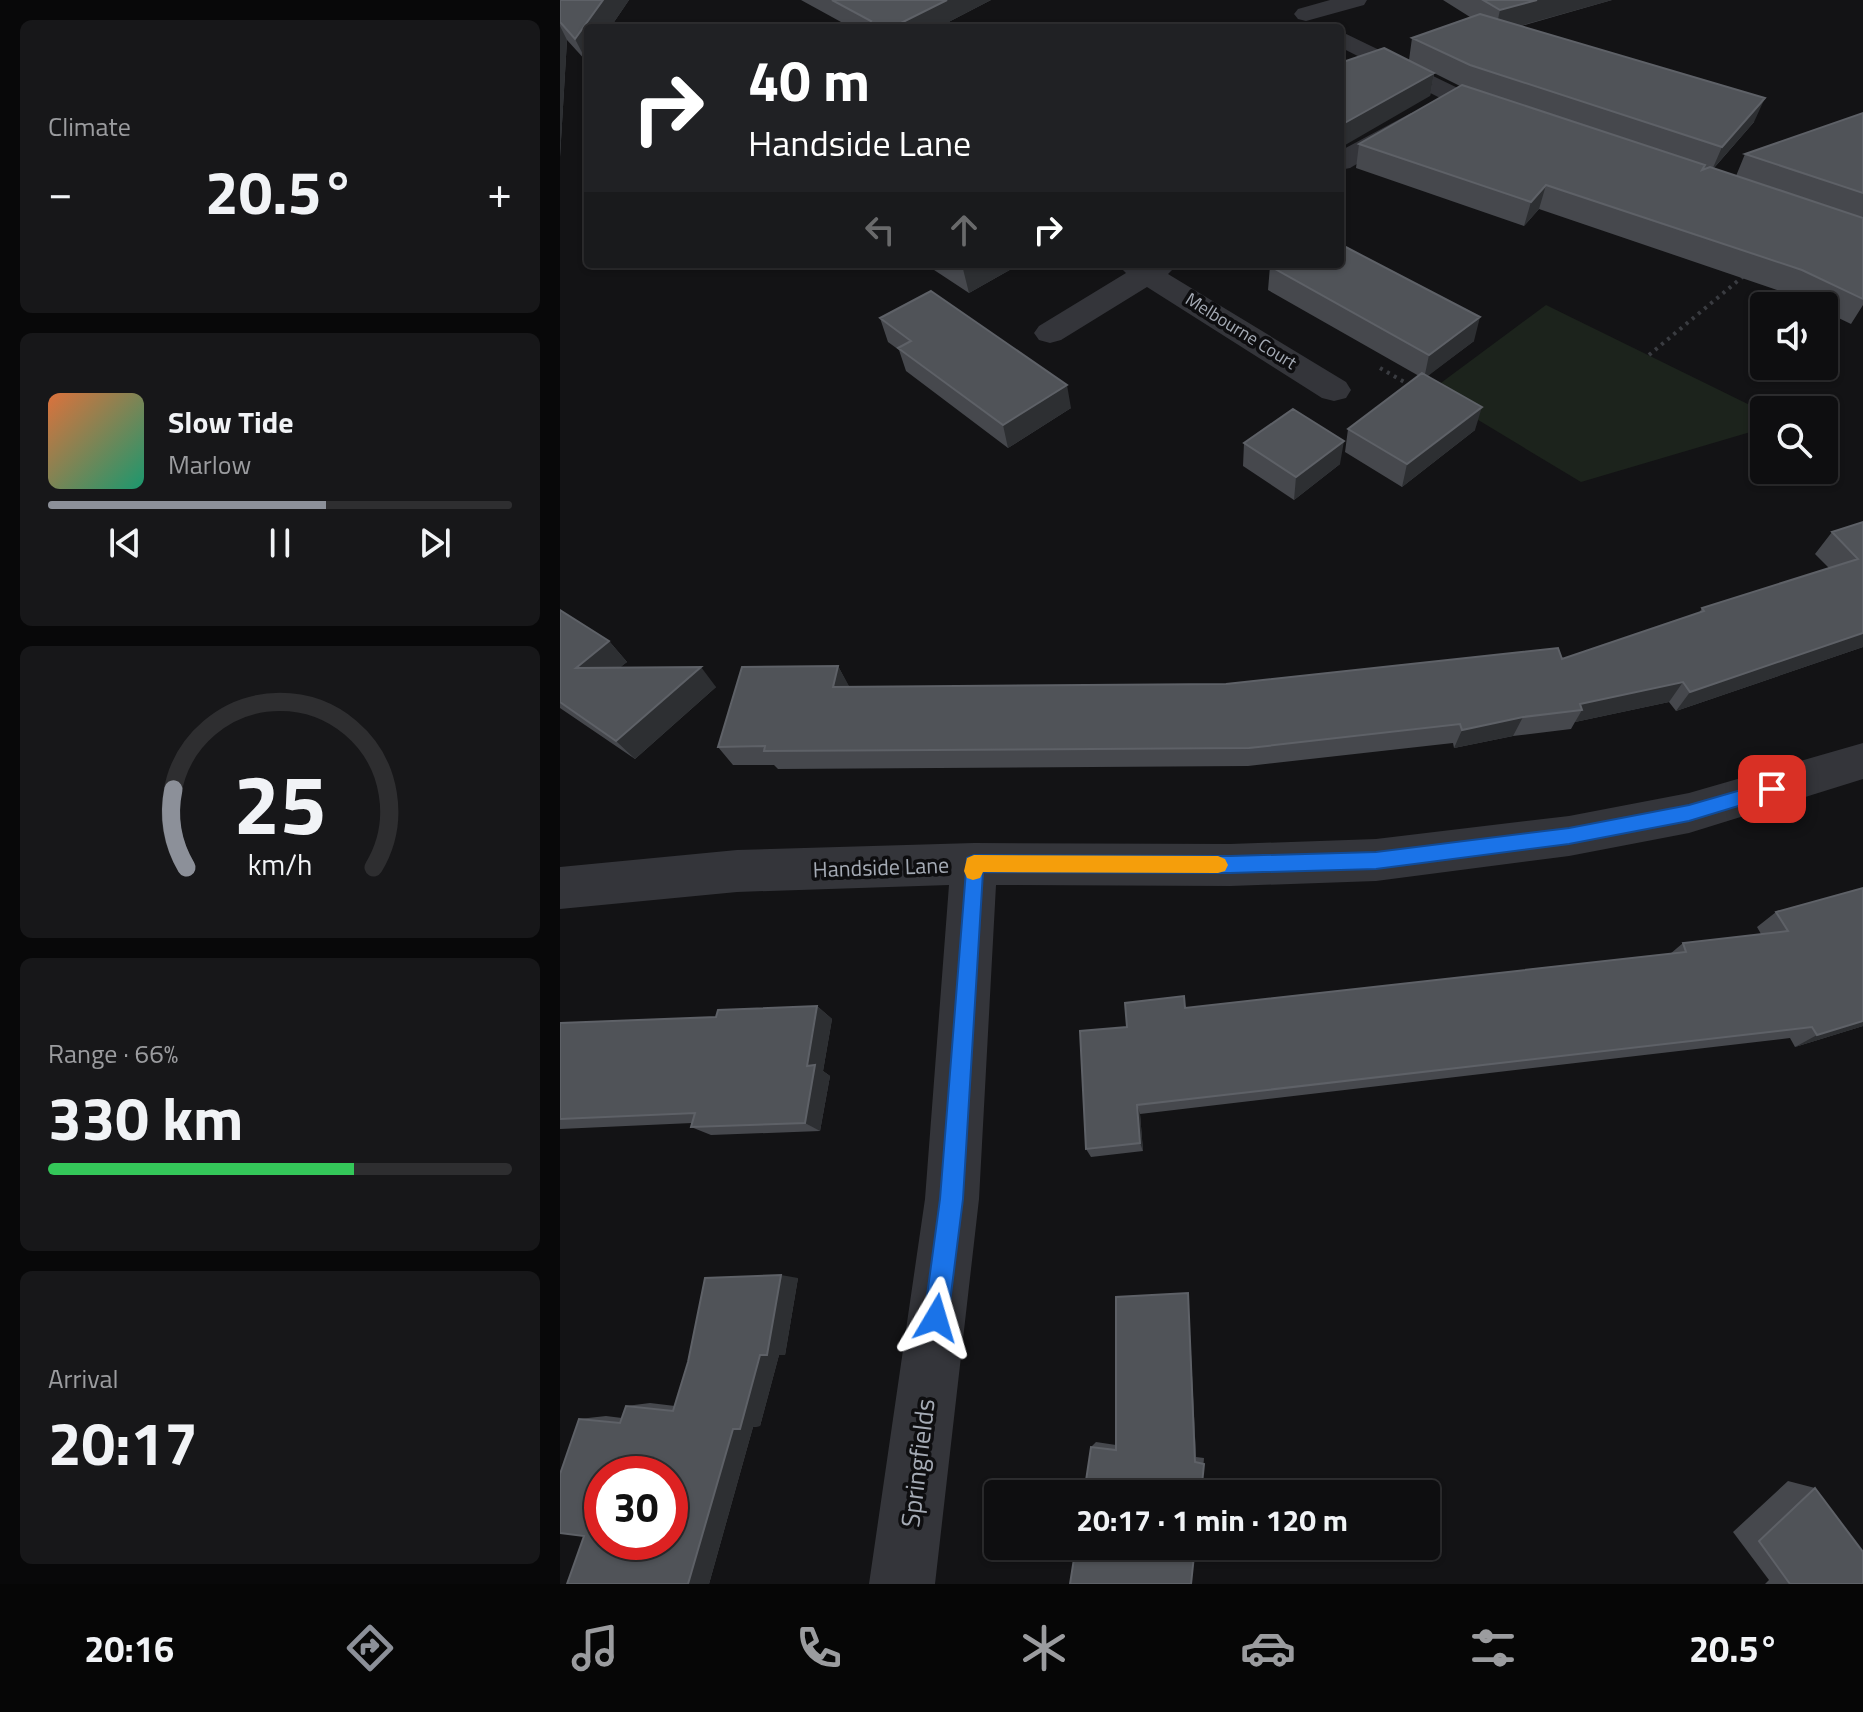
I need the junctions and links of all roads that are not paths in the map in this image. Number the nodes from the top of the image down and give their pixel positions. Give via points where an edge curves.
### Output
1 (1356, 0) edge
2 (1298, 7) edge
3 (1321, 24) edge
4 (1344, 40) edge
5 (1455, 96) junction
6 (1525, 121) edge
7 (1344, 160) edge
8 (1146, 268) edge
9 (1149, 268) edge
10 (1050, 333) dead end
11 (1334, 390) dead end
12 (1863, 761) edge
13 (974, 864) junction
14 (560, 888) edge
15 (902, 1584) edge

1 - 2 street
2 - 3 street
4 - 5 street
5 - 6 street
5 - 7 street
8 - 10 street
9 - 11 street, Melbourne Court
12 - 13 street, Handside Lane via 1689,813 1569,836 1376,860
13 - 14 street, Handside Lane via 737,871
13 - 15 street, Springfields via 952,1199

